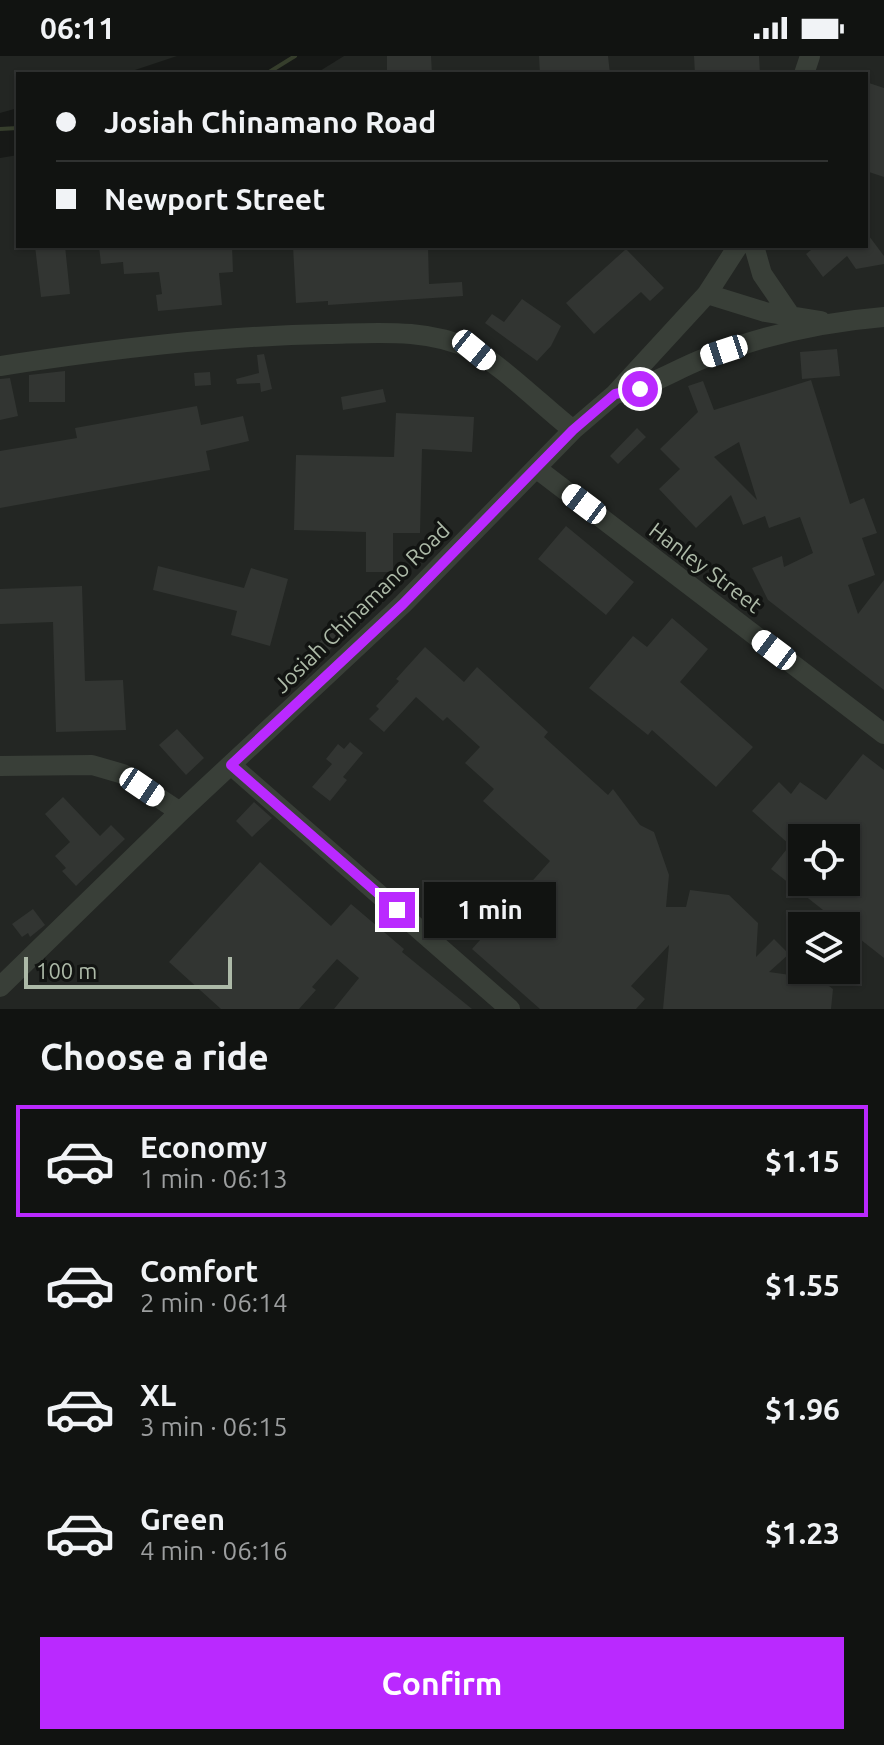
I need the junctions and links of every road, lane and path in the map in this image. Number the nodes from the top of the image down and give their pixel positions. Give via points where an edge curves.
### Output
1 (737, 248) edge
2 (755, 248) edge
3 (707, 294) junction
4 (790, 315) junction
5 (884, 317) edge
6 (825, 322) junction
7 (0, 366) edge
8 (615, 394) junction
9 (573, 430) junction
10 (536, 468) junction
11 (884, 734) edge
12 (231, 765) junction
13 (0, 766) edge
14 (180, 812) junction
15 (0, 987) edge
16 (510, 1009) edge

1 - 3 street, Josiah Chinamano Road
2 - 4 street via 762,274
3 - 4 street
3 - 8 street, Josiah Chinamano Road
4 - 6 street
5 - 6 street
6 - 8 street via 708,356 640,389
7 - 9 street via 184,340 402,333 474,350
8 - 9 street, Josiah Chinamano Road
9 - 10 street, Josiah Chinamano Road
10 - 11 street, Hanley Street
10 - 12 street, Josiah Chinamano Road via 403,604
12 - 14 street, Josiah Chinamano Road
12 - 16 street
13 - 14 street via 92,765 123,774
14 - 15 street, Josiah Chinamano Road

